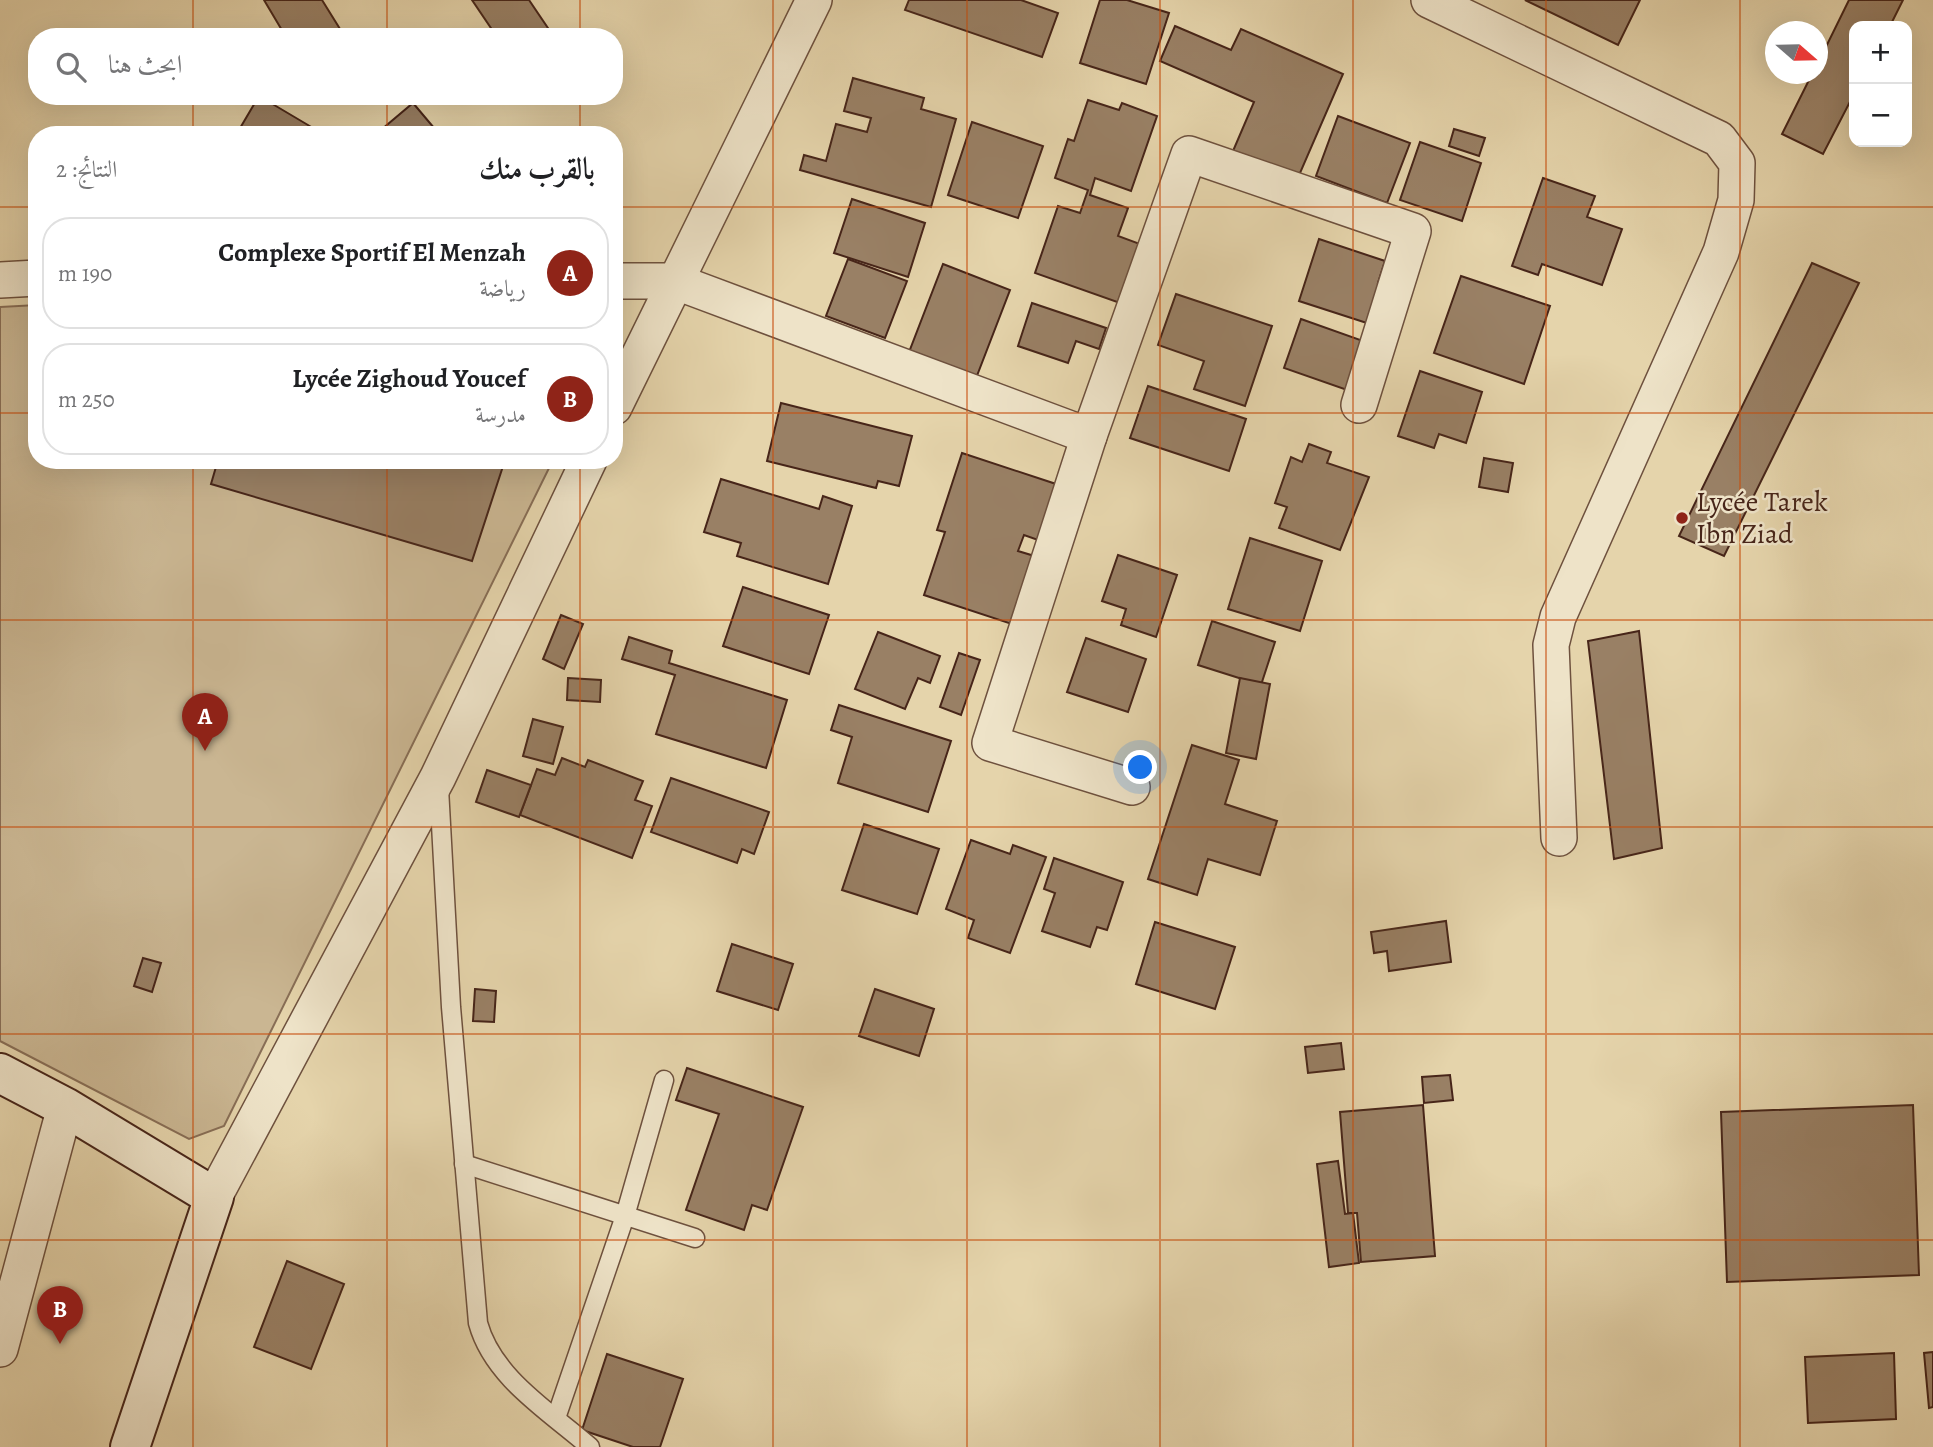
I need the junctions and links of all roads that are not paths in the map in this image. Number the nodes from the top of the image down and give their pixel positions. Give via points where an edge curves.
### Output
1 (814, 0) edge
2 (1429, 0) edge
3 (28, 278) edge
4 (0, 280) edge
5 (623, 281) edge
6 (674, 281) junction
7 (623, 388) edge
8 (1359, 405) dead end
9 (1089, 436) junction
10 (585, 469) edge
11 (438, 777) junction
12 (1132, 787) dead end
13 (1559, 838) dead end
14 (0, 1073) edge
15 (664, 1080) dead end
16 (65, 1107) junction
17 (464, 1164) junction
18 (214, 1197) junction
19 (625, 1216) junction
20 (695, 1238) dead end
21 (0, 1349) edge
22 (556, 1418) junction
23 (130, 1447) edge
24 (590, 1447) edge

1 - 6 street
2 - 13 street via 1719,139 1737,163 1736,200 1721,252 1558,617 1550,645
3 - 4 street
5 - 6 street
6 - 7 street
6 - 9 street
8 - 9 street via 1413,231 1189,154
9 - 12 street via 990,743
10 - 11 street
11 - 17 lane
11 - 18 street
14 - 16 main road
15 - 19 lane
16 - 18 main road
16 - 21 street
17 - 19 lane
17 - 22 lane via 478,1323 484,1344 500,1369
18 - 23 main road
19 - 20 lane
19 - 22 lane
22 - 24 lane

